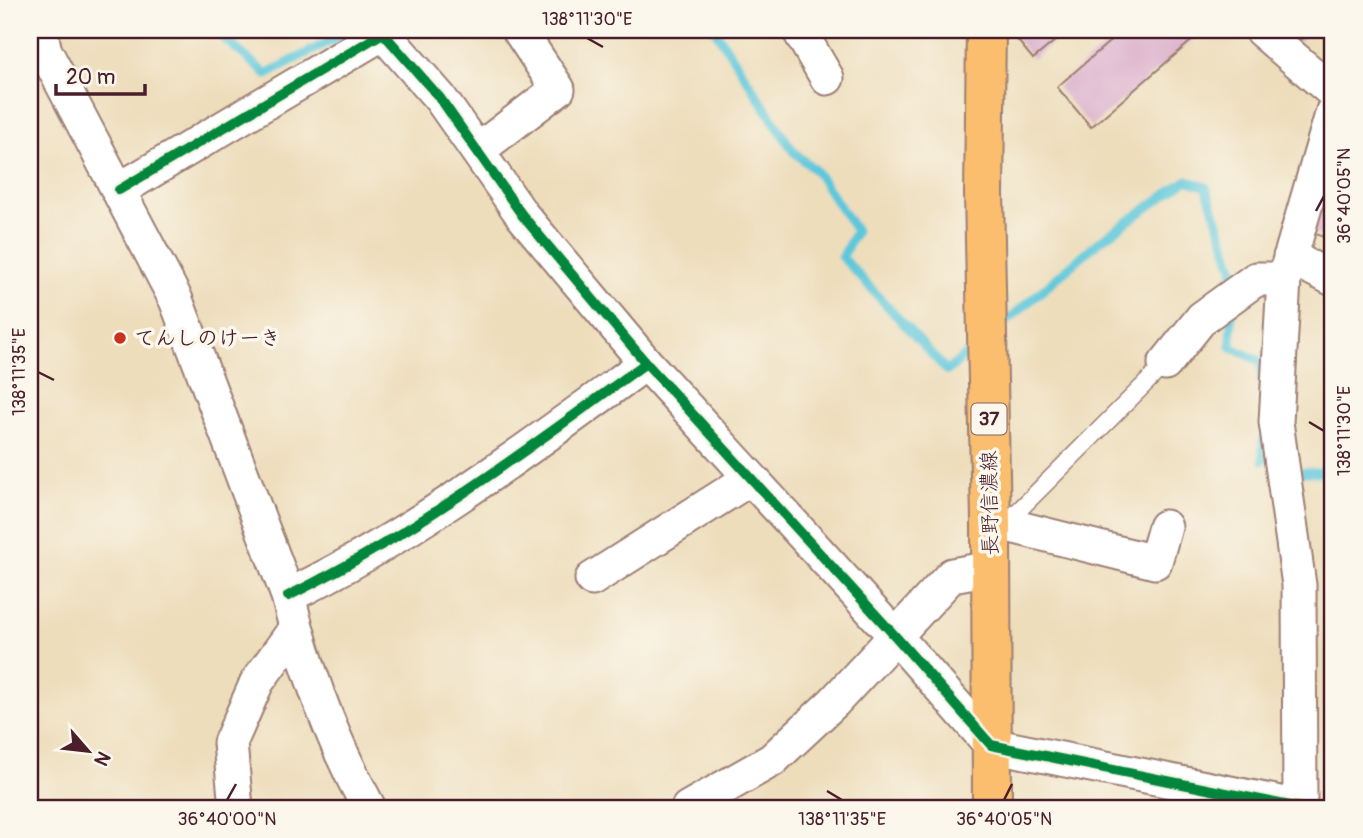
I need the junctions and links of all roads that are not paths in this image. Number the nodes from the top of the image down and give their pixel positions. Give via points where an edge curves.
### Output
1 (519, 30) edge
2 (799, 30) edge
3 (986, 30) edge
4 (1261, 30) edge
5 (384, 31) edge
6 (38, 45) edge
7 (827, 78) dead end
8 (1333, 92) edge
9 (1333, 111) edge
10 (477, 151) junction
11 (119, 190) junction
12 (1287, 268) junction
13 (1333, 279) edge
14 (646, 363) junction
15 (1165, 364) joint
16 (751, 478) junction
17 (998, 523) junction
18 (1165, 527) dead end
19 (991, 568) junction
20 (592, 579) dead end
21 (288, 596) junction
22 (296, 628) junction
23 (896, 637) junction
24 (991, 745) junction
25 (1300, 807) edge
26 (236, 808) edge
27 (369, 808) edge
28 (688, 808) edge
29 (992, 808) edge

1 - 10 street via 558,89
2 - 7 street
3 - 17 main road, 長野信濃線 / 37 via 984,194
4 - 8 street
5 - 10 street
5 - 11 street
6 - 11 street
9 - 12 street
10 - 14 street via 522,215
11 - 21 street via 176,300
12 - 13 street
12 - 15 street via 1256,279 1202,318
12 - 25 street via 1276,422 1299,585
14 - 16 street
14 - 21 street via 449,505 353,564
15 - 17 lane
16 - 20 street
16 - 23 street
17 - 18 street via 1155,562
17 - 19 main road, 長野信濃線 / 37
19 - 23 street via 952,575
19 - 24 main road, 長野信濃線 / 37
21 - 22 street
22 - 26 street via 257,682 230,743
22 - 27 street via 346,766
23 - 24 street
23 - 28 street via 772,760
24 - 25 street
24 - 29 main road, 長野信濃線 / 37

